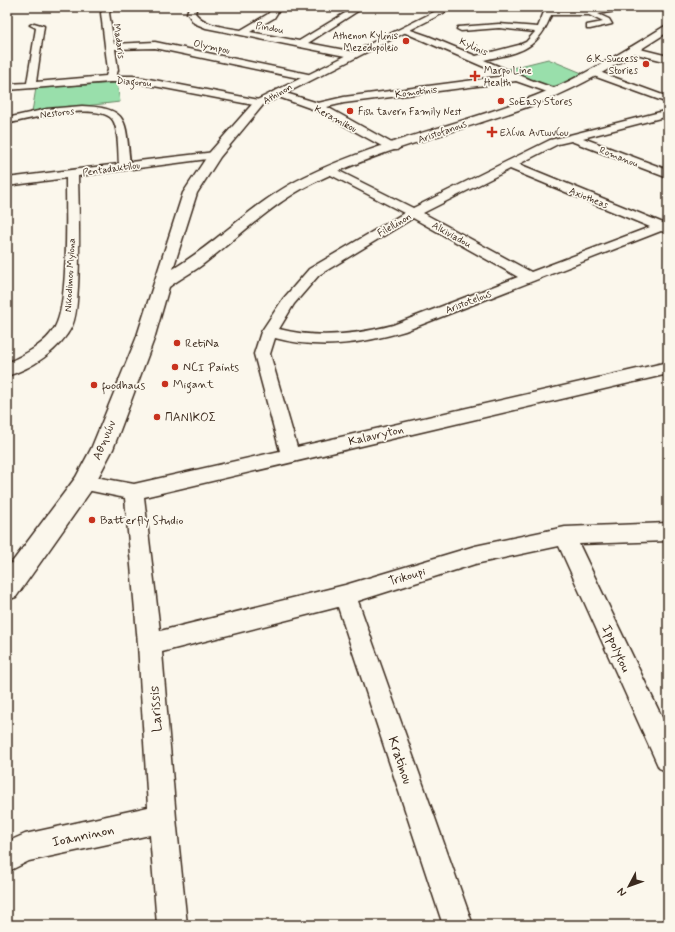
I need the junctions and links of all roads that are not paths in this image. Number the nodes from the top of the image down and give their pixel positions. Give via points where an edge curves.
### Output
1 (69, 7) edge
2 (145, 7) edge
3 (193, 7) edge
4 (277, 7) edge
5 (360, 7) edge
6 (451, 7) edge
7 (626, 7) edge
8 (110, 8) edge
9 (550, 10) edge
10 (590, 13) junction
11 (34, 25) dead end
12 (590, 27) dead end
13 (668, 28) edge
14 (462, 29) dead end
15 (540, 30) junction
16 (404, 31) junction
17 (242, 33) junction
18 (301, 44) junction
19 (111, 47) junction
20 (632, 50) junction
21 (356, 55) junction
22 (477, 59) junction
23 (668, 59) edge
24 (594, 73) junction
25 (308, 77) junction
26 (516, 78) junction
27 (110, 79) junction
28 (31, 85) junction
29 (7, 87) edge
30 (556, 92) junction
31 (276, 93) junction
32 (668, 100) edge
33 (260, 103) junction
34 (316, 107) junction
35 (668, 113) edge
36 (7, 121) edge
37 (570, 137) junction
38 (393, 148) junction
39 (215, 155) junction
40 (511, 164) junction
41 (125, 166) junction
42 (331, 171) junction
43 (72, 174) junction
44 (668, 174) edge
45 (7, 182) edge
46 (413, 213) junction
47 (665, 228) edge
48 (162, 278) junction
49 (529, 278) junction
50 (269, 332) junction
51 (667, 369) edge
52 (7, 370) edge
53 (290, 455) junction
54 (84, 483) junction
55 (134, 492) junction
56 (668, 532) edge
57 (566, 536) junction
58 (13, 570) edge
59 (7, 589) edge
60 (345, 595) junction
61 (150, 644) junction
62 (668, 760) edge
63 (162, 818) junction
64 (7, 858) edge
65 (172, 925) edge
66 (458, 925) edge

1 - 8 street
2 - 8 street
3 - 17 street, Pindou via 192,15 199,22
4 - 17 street via 271,16
5 - 18 street
6 - 16 street, Athinon
7 - 10 street
8 - 19 street, Madaris via 105,13
9 - 10 street
9 - 15 street
10 - 12 street via 608,24
11 - 28 street via 40,26
13 - 20 street, Aristofanous
14 - 15 street via 499,26
15 - 22 street via 533,41 523,47
16 - 21 street, Athinon
16 - 22 street, Kylinis
17 - 18 street, Pindou
18 - 21 street, Pindou
19 - 25 street, Olympou via 155,45
19 - 27 street, Madaris via 113,72
20 - 23 street
20 - 24 street, Aristofanous
21 - 25 street, Athinon
22 - 26 street, Kylinis
24 - 30 street, Aristofanous
24 - 32 street
25 - 31 street, Athinon
26 - 30 street, Kylinis
26 - 34 street, Komotinis via 344,100
27 - 28 street, Diagorou
27 - 33 street, Diagorou via 149,81
28 - 29 street, Diagorou
30 - 38 street, Aristofanous
31 - 33 street, Athinon
31 - 34 street, Keramikou
33 - 39 street, Athinon
34 - 38 street, Keramikou
35 - 37 street, Filellinon
36 - 41 street, Nestoros via 23,116 76,110 107,111 114,114 119,124
37 - 40 street, Filellinon via 554,142
37 - 44 street, Romanou
38 - 42 street, Aristofanous
39 - 41 street, Pentadaktilou
39 - 48 street, Athinon via 190,193
40 - 46 street, Filellinon
40 - 47 street, Axiotheas
41 - 43 street, Pentadaktilou
42 - 46 street, Alkiviadou
42 - 48 street, Aristofanous via 288,192 220,240 193,264
43 - 45 street, Pentadaktilou
43 - 52 street, Nikodimou Mylona via 70,292 66,323 55,339 38,353
46 - 49 street, Alkiviadou
46 - 50 street, Filellinon via 314,272 288,302
47 - 49 street, Aristotelous
48 - 54 street, Αθηνών via 142,346 102,450
49 - 50 street, Aristotelous via 399,328 369,336 342,341 307,340
50 - 53 street, Filellinon via 262,354
51 - 53 street, Kalavryton
53 - 55 street, Kalavryton
54 - 55 street, Kalavryton
54 - 58 street, Αθηνών
55 - 61 street, Larissis
56 - 57 street, Trikoupi
57 - 60 street, Trikoupi via 475,555
57 - 62 street, Ippolytou
58 - 59 street, Αθηνών
60 - 61 street, Trikoupi
60 - 66 street, Kratinou
61 - 63 street, Larissis
63 - 64 street, Ioanninon via 25,848
63 - 65 street, Larissis

